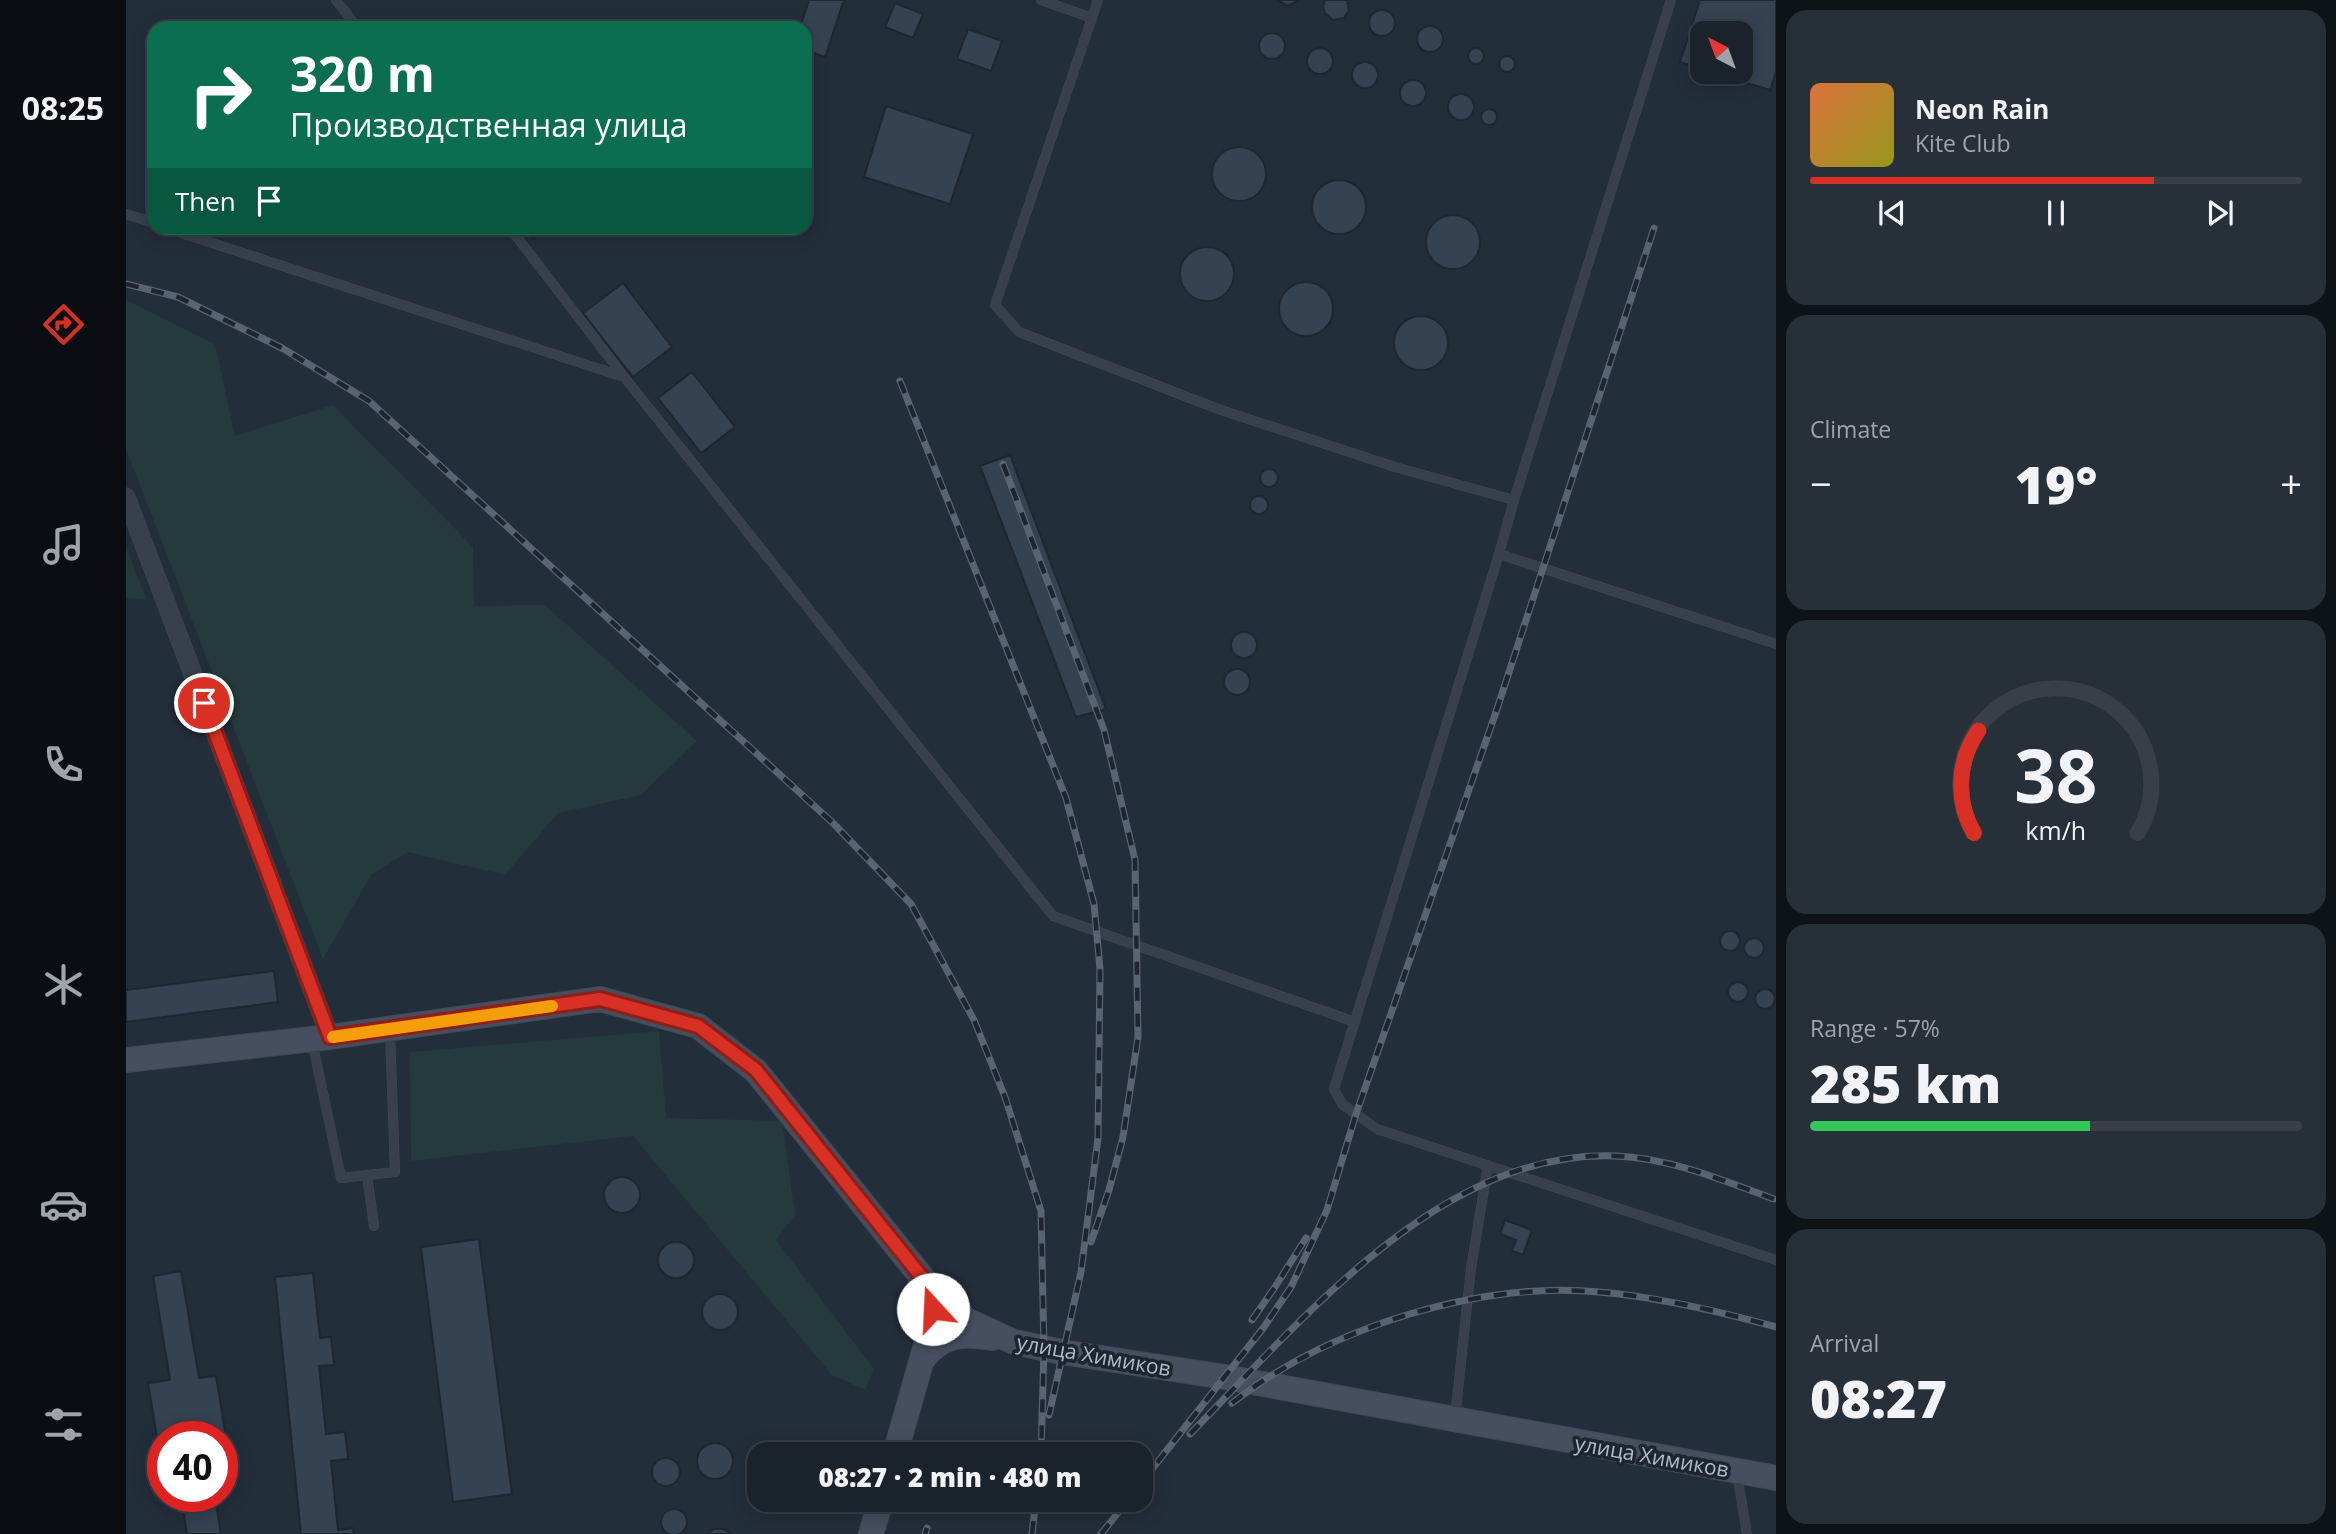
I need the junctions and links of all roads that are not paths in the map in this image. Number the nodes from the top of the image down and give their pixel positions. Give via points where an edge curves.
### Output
1 (336, 0) edge
2 (1041, 0) edge
3 (1098, 0) edge
4 (1671, 0) edge
5 (1092, 18) junction
6 (352, 21) edge
7 (126, 214) edge
8 (147, 221) edge
9 (187, 235) edge
10 (515, 235) edge
11 (625, 378) junction
12 (126, 497) edge
13 (1514, 500) junction
14 (1499, 554) junction
15 (1776, 644) edge
16 (1355, 1022) junction
17 (390, 1029) junction
18 (321, 1038) junction
19 (126, 1060) edge
20 (1488, 1165) junction
21 (367, 1175) junction
22 (374, 1226) dead end
23 (1776, 1260) edge
24 (924, 1280) junction
25 (1014, 1342) junction
26 (924, 1357) junction
27 (1455, 1419) junction
28 (899, 1442) edge
29 (1736, 1471) junction
30 (1776, 1478) edge
31 (877, 1512) edge
32 (871, 1534) edge
33 (1747, 1534) edge

1 - 6 lane
2 - 5 lane
3 - 5 lane
4 - 13 lane
5 - 13 lane via 995,305 1019,332 1221,410
7 - 8 lane
9 - 11 lane
10 - 11 lane
11 - 16 lane via 1053,916
12 - 18 street
13 - 14 lane
14 - 15 lane
14 - 16 lane
16 - 20 lane via 1334,1089 1342,1104 1377,1129
17 - 18 street, улица Химиков
17 - 21 lane via 395,1172
17 - 24 street, улица Химиков via 600,999 698,1026 756,1070
18 - 19 street, улица Химиков
18 - 21 lane via 341,1178
20 - 23 lane
20 - 27 lane via 1471,1268
21 - 22 lane
24 - 25 street, улица Химиков via 967,1320
24 - 26 street via 933,1320
25 - 26 street via 957,1335 932,1347
25 - 27 street, улица Химиков
26 - 28 street
27 - 29 street, улица Химиков
29 - 30 street, улица Химиков
29 - 33 lane
31 - 32 street

